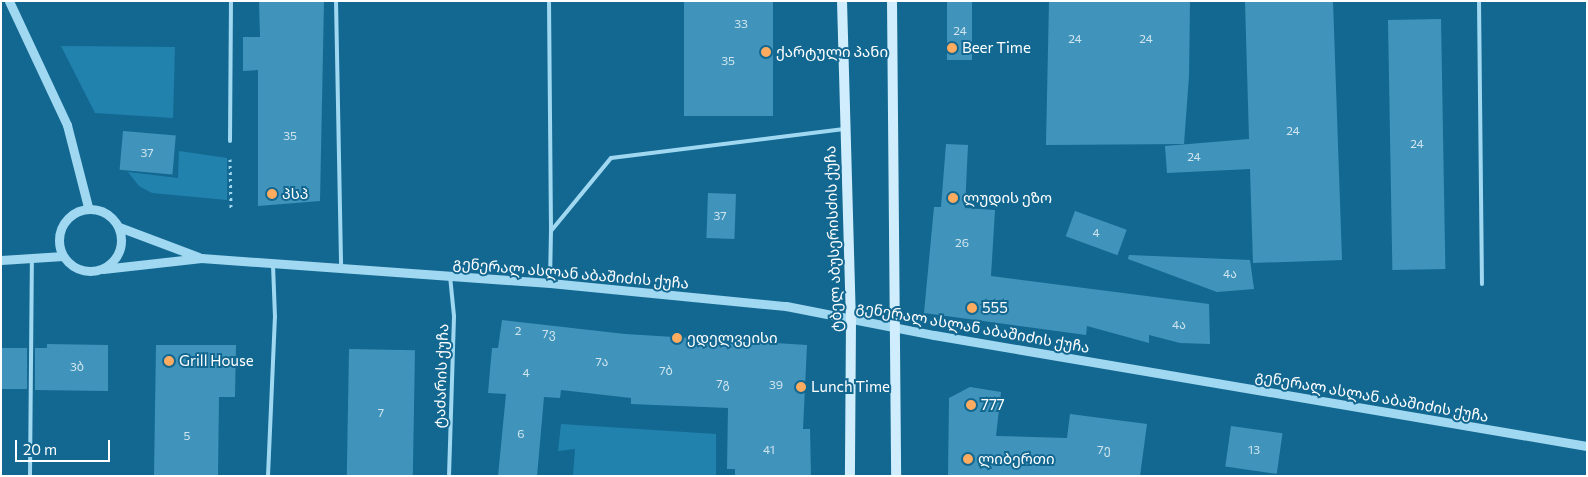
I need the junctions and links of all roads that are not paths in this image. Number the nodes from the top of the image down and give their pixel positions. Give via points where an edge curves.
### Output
1 (9, 1) edge
2 (231, 1) edge
3 (336, 1) edge
4 (549, 1) edge
5 (842, 1) edge
6 (892, 1) edge
7 (1479, 1) edge
8 (844, 129) junction
9 (230, 141) road end
10 (88, 207) junction
11 (119, 227) junction
12 (551, 231) junction
13 (64, 256) junction
14 (201, 258) junction
15 (32, 259) junction
16 (1, 260) edge
17 (273, 265) junction
18 (103, 269) junction
19 (341, 270) junction
20 (450, 276) junction
21 (550, 284) junction
22 (1482, 284) dead end
23 (851, 320) junction
24 (897, 328) junction
25 (1587, 446) edge
26 (30, 476) edge
27 (268, 476) edge
28 (449, 476) edge
29 (850, 476) edge
30 (896, 476) edge

1 - 10 street via 67,125
2 - 9 lane
3 - 19 lane
4 - 12 lane
5 - 8 main road, ტბელ აბუსერისძის ქუჩა
6 - 24 main road
7 - 22 lane
8 - 12 lane via 611,158
8 - 23 main road, ტბელ აბუსერისძის ქუჩა
10 - 11 street via 103,210
10 - 13 street via 68,218 61,228 58,241
11 - 14 street, გენერალ ასლან აბაშიძის ქუჩა
11 - 18 street via 120,248 115,261
12 - 21 lane
13 - 15 street
13 - 18 street via 76,268 89,272
14 - 17 street, გენერალ ასლან აბაშიძის ქუჩა
14 - 18 street, გენერალ ასლან აბაშიძის ქუჩა
15 - 16 street
15 - 26 lane
17 - 19 street, გენერალ ასლან აბაშიძის ქუჩა
17 - 27 lane via 275,317
19 - 20 street, გენერალ ასლან აბაშიძის ქუჩა
20 - 21 street, გენერალ ასლან აბაშიძის ქუჩა
20 - 28 lane, ტაძარის ქუჩა via 454,316
21 - 23 street, გენერალ ასლან აბაშიძის ქუჩა via 786,306
23 - 24 street, გენერალ ასლან აბაშიძის ქუჩა
23 - 29 main road, ტბელ აბუსერისძის ქუჩა
24 - 25 street, გენერალ ასლან აბაშიძის ქუჩა
24 - 30 main road

